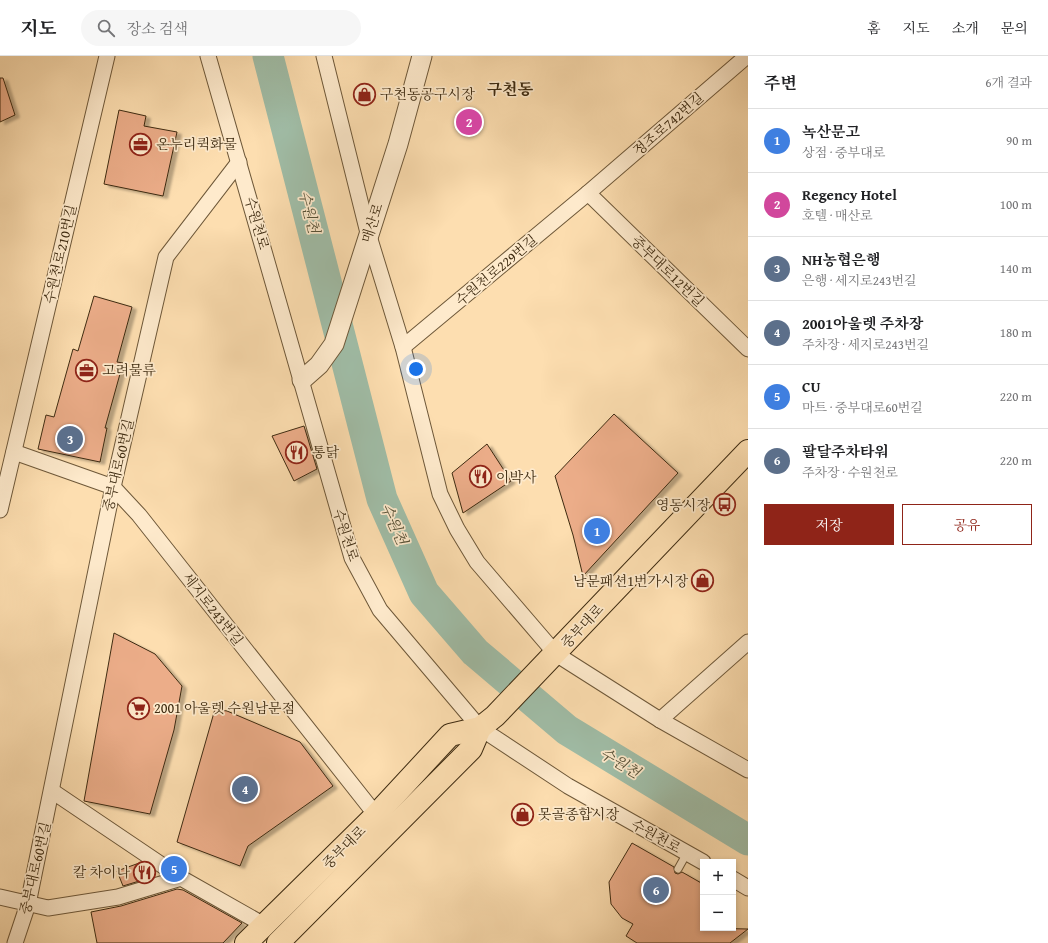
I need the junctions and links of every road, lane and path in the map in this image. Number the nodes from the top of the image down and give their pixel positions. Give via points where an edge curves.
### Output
1 (107, 56) edge
2 (208, 56) edge
3 (324, 56) edge
4 (422, 56) edge
5 (747, 56) edge
6 (239, 162) junction
7 (588, 193) junction
8 (367, 238) junction
9 (404, 348) junction
10 (748, 349) edge
11 (302, 380) junction
12 (748, 451) edge
13 (14, 452) junction
14 (113, 488) junction
15 (0, 510) edge
16 (748, 642) edge
17 (552, 657) junction
18 (660, 720) junction
19 (488, 722) junction
20 (748, 770) edge
21 (52, 791) junction
22 (376, 816) junction
23 (687, 853) junction
24 (700, 860) edge
25 (678, 870) dead end
26 (181, 878) junction
27 (736, 881) edge
28 (748, 888) edge
29 (0, 897) edge
30 (28, 904) junction
31 (264, 924) junction
32 (15, 943) edge
33 (246, 943) edge
34 (278, 943) edge

1 - 13 street, 수원천로210번길
2 - 6 street, 수원천로
3 - 8 street
4 - 8 street, 매산로 via 398,144
5 - 7 street, 정조로742번길
6 - 11 street, 수원천로
6 - 14 street, 중부대로60번길 via 166,256
7 - 9 street, 수원천로229번길
7 - 10 street, 중부대로12번길
8 - 9 street
8 - 11 street, 매산로 via 334,344 319,365
9 - 17 street via 440,494 476,562
11 - 19 street, 수원천로 via 352,558 380,610
12 - 17 main road, 중부대로
13 - 14 street, 세지로243번길
13 - 15 street, 수원천로210번길
14 - 21 street, 중부대로60번길
14 - 22 street, 세지로243번길 via 139,515
16 - 18 street
17 - 18 street
17 - 19 main road, 중부대로
18 - 20 street
19 - 22 main road, 중부대로 via 450,735
19 - 23 street, 수원천로 via 568,786
19 - 34 main road, 중부대로 via 471,749
21 - 26 street
21 - 30 street, 중부대로60번길
22 - 31 main road, 중부대로
23 - 24 street, 수원천로
23 - 25 lane
26 - 30 street via 118,897 48,908
26 - 31 street
27 - 28 street
29 - 30 street
30 - 32 street, 중부대로60번길
31 - 33 main road, 중부대로

